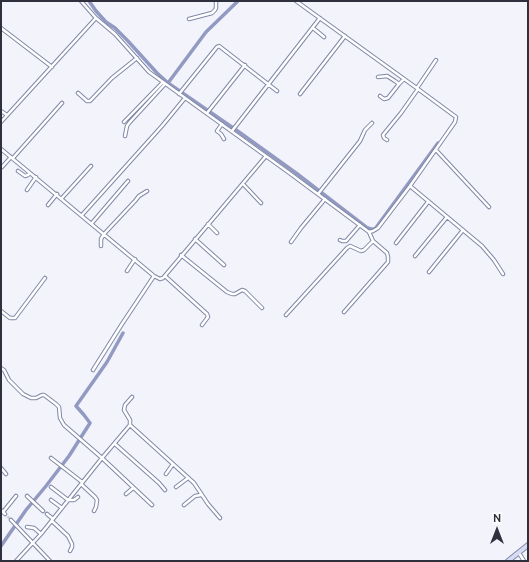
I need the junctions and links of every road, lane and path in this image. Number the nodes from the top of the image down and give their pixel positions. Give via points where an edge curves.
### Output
1 (81, 1) edge
2 (216, 1) edge
3 (296, 1) edge
4 (96, 18) junction
5 (320, 18) junction
6 (189, 19) dead end
7 (1, 28) edge
8 (313, 28) junction
9 (346, 36) junction
10 (324, 37) dead end
11 (137, 58) junction
12 (436, 60) dead end
13 (245, 65) junction
14 (52, 67) junction
15 (378, 77) dead end
16 (404, 79) junction
17 (164, 83) junction
18 (268, 84) junction
19 (398, 84) junction
20 (418, 88) junction
21 (277, 91) dead end
22 (78, 93) dead end
23 (180, 93) junction
24 (300, 94) dead end
25 (380, 96) dead end
26 (185, 98) junction
27 (62, 103) dead end
28 (1, 111) edge
29 (208, 113) junction
30 (7, 115) junction
31 (1, 122) edge
32 (124, 122) dead end
33 (372, 123) dead end
34 (222, 124) junction
35 (232, 131) junction
36 (125, 136) dead end
37 (224, 139) dead end
38 (387, 140) dead end
39 (1, 149) edge
40 (436, 150) junction
41 (266, 156) junction
42 (12, 158) junction
43 (91, 166) dead end
44 (2, 167) dead end
45 (18, 171) dead end
46 (30, 173) junction
47 (36, 178) junction
48 (128, 181) dead end
49 (243, 184) junction
50 (410, 186) junction
51 (27, 190) dead end
52 (147, 191) dead end
53 (320, 192) junction
54 (56, 194) junction
55 (62, 198) junction
56 (324, 199) junction
57 (428, 202) junction
58 (261, 203) dead end
59 (48, 205) dead end
60 (489, 207) dead end
61 (82, 215) junction
62 (447, 217) junction
63 (92, 223) junction
64 (208, 224) junction
65 (360, 225) junction
66 (463, 230) junction
67 (369, 232) junction
68 (217, 233) dead end
69 (104, 234) junction
70 (195, 239) junction
71 (340, 240) dead end
72 (373, 241) junction
73 (291, 242) dead end
74 (396, 244) dead end
75 (101, 246) dead end
76 (181, 255) junction
77 (415, 256) dead end
78 (135, 259) junction
79 (224, 265) dead end
80 (127, 271) dead end
81 (429, 272) dead end
82 (503, 274) dead end
83 (154, 276) junction
84 (165, 276) junction
85 (44, 278) dead end
86 (262, 308) dead end
87 (1, 311) edge
88 (344, 312) dead end
89 (286, 315) dead end
90 (202, 325) dead end
91 (1, 368) edge
92 (93, 370) dead end
93 (132, 397) dead end
94 (130, 426) junction
95 (115, 444) junction
96 (50, 458) dead end
97 (102, 458) junction
98 (173, 464) junction
99 (1, 468) edge
100 (6, 474) dead end
101 (166, 474) dead end
102 (188, 478) junction
103 (82, 483) junction
104 (51, 487) dead end
105 (176, 487) dead end
106 (133, 488) junction
107 (165, 490) dead end
108 (126, 494) dead end
109 (201, 495) junction
110 (16, 496) dead end
111 (27, 496) dead end
112 (78, 497) dead end
113 (51, 500) dead end
114 (68, 500) junction
115 (152, 505) dead end
116 (184, 505) dead end
117 (62, 508) junction
118 (43, 511) dead end
119 (94, 511) dead end
120 (3, 512) edge
121 (47, 514) dead end
122 (220, 518) dead end
123 (52, 520) junction
124 (13, 521) tunnel mouth
125 (26, 527) dead end
126 (42, 534) junction
127 (34, 543) junction
128 (528, 546) edge
129 (70, 551) dead end
130 (519, 553) junction
131 (16, 561) edge
132 (50, 561) edge
133 (508, 561) edge
134 (524, 561) edge

1 - 4 street
2 - 6 street via 216,8 212,13
3 - 5 street
4 - 11 street
4 - 14 street
5 - 8 street
5 - 9 street
7 - 14 street
8 - 10 street
8 - 18 street
9 - 16 street
9 - 24 street
11 - 17 street
11 - 22 street via 112,78 90,101
12 - 20 street
13 - 18 street
13 - 23 street via 218,46
13 - 29 street
14 - 30 street
15 - 19 street via 388,76
16 - 19 street
16 - 20 street
17 - 23 street
17 - 32 street
17 - 36 street via 127,126
18 - 21 street
18 - 35 street
19 - 25 street via 388,98
20 - 38 street via 383,135
20 - 40 street via 456,117
23 - 26 street
26 - 29 street
26 - 61 street
27 - 42 street
28 - 30 street
29 - 34 street
30 - 31 street
33 - 53 street
34 - 35 street
34 - 37 street via 217,130
35 - 41 street
39 - 42 street
40 - 50 street
40 - 60 street
41 - 49 street
41 - 53 street
42 - 44 street
42 - 46 street
43 - 55 street
45 - 46 street via 25,176
46 - 47 street
47 - 51 street
47 - 54 street
48 - 63 street
49 - 58 street
49 - 64 street
50 - 57 street
50 - 67 street via 378,228
52 - 69 street via 139,196
53 - 56 street
54 - 55 street
54 - 59 street
55 - 61 street
56 - 65 street
56 - 73 street
57 - 62 street
57 - 74 street
61 - 63 street
62 - 66 street
62 - 77 street
63 - 69 street
64 - 68 street
64 - 70 street
65 - 67 street
65 - 71 street via 346,241
66 - 81 street
66 - 82 street via 478,241
67 - 72 street
69 - 75 street
69 - 78 street
70 - 76 street
70 - 79 street
72 - 88 street via 387,253 388,262
72 - 89 street via 361,251 350,246 347,248
76 - 84 street
76 - 86 street via 227,292 235,294 245,291
78 - 80 street
78 - 83 street
83 - 84 street via 162,279
83 - 92 street
84 - 90 street via 207,314 208,317
85 - 87 street via 15,318 10,318
91 - 97 street via 24,394 31,398 44,395 56,404 63,424
93 - 94 street via 124,410 130,420
94 - 95 street
94 - 98 street
95 - 97 street
95 - 107 street
96 - 103 street
97 - 103 street
97 - 106 street
98 - 101 street
98 - 102 street
99 - 100 street
102 - 105 street
102 - 109 street via 197,486
103 - 114 street
103 - 119 street via 97,500
104 - 114 street
106 - 108 street
106 - 115 street
109 - 116 street via 195,496
109 - 122 street
110 - 120 street
111 - 118 street
112 - 114 street
113 - 117 street
114 - 117 street
117 - 123 street
121 - 123 street
123 - 126 street
123 - 129 street via 68,536 72,544
124 - 127 street
125 - 126 street via 34,528
126 - 127 street
127 - 131 street
127 - 132 street
128 - 130 street
130 - 133 street
130 - 134 street

